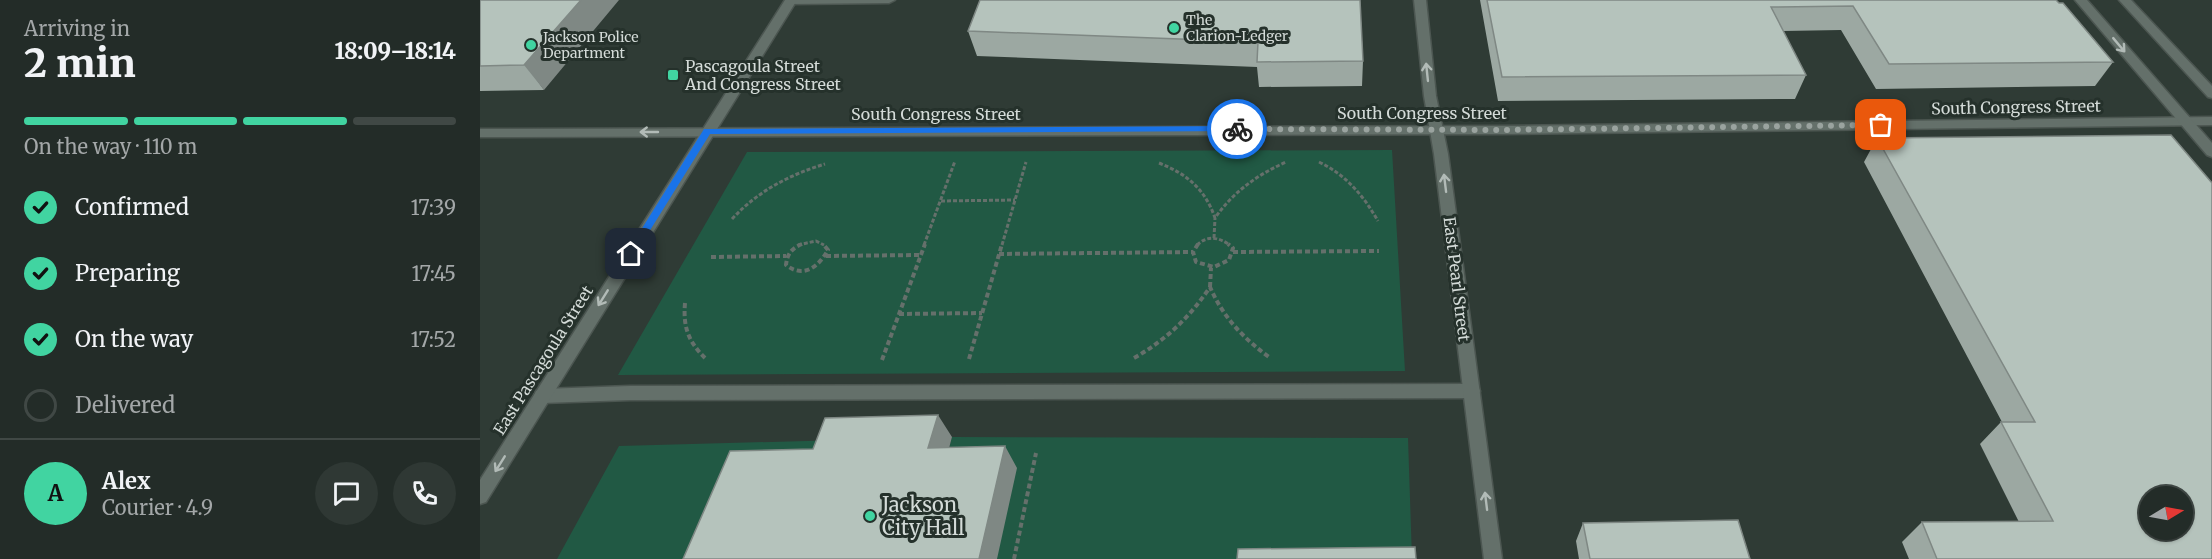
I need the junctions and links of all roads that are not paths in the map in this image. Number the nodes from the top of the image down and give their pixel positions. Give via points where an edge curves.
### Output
1 (889, 0) edge
2 (1420, 0) edge
3 (2081, 0) edge
4 (2125, 0) edge
5 (790, 1) edge
6 (2212, 94) edge
7 (2184, 121) junction
8 (2212, 121) edge
9 (1436, 130) junction
10 (707, 131) junction
11 (480, 133) edge
12 (2212, 152) edge
13 (1472, 391) junction
14 (542, 396) junction
15 (480, 496) edge
16 (1493, 559) edge

1 - 5 main road
9 -> 2 main road, East Pearl Street
3 -> 7 main road
4 - 6 main road
5 - 10 main road, East Pascagoula Street
7 - 8 main road, South Congress Street
7 - 9 main road, South Congress Street
7 - 12 main road
9 - 10 main road, South Congress Street
13 -> 9 main road, East Pearl Street
10 -> 11 main road, South Congress Street
10 -> 14 main road, East Pascagoula Street
13 - 14 main road
16 -> 13 main road, East Pearl Street
14 -> 15 main road, East Pascagoula Street

